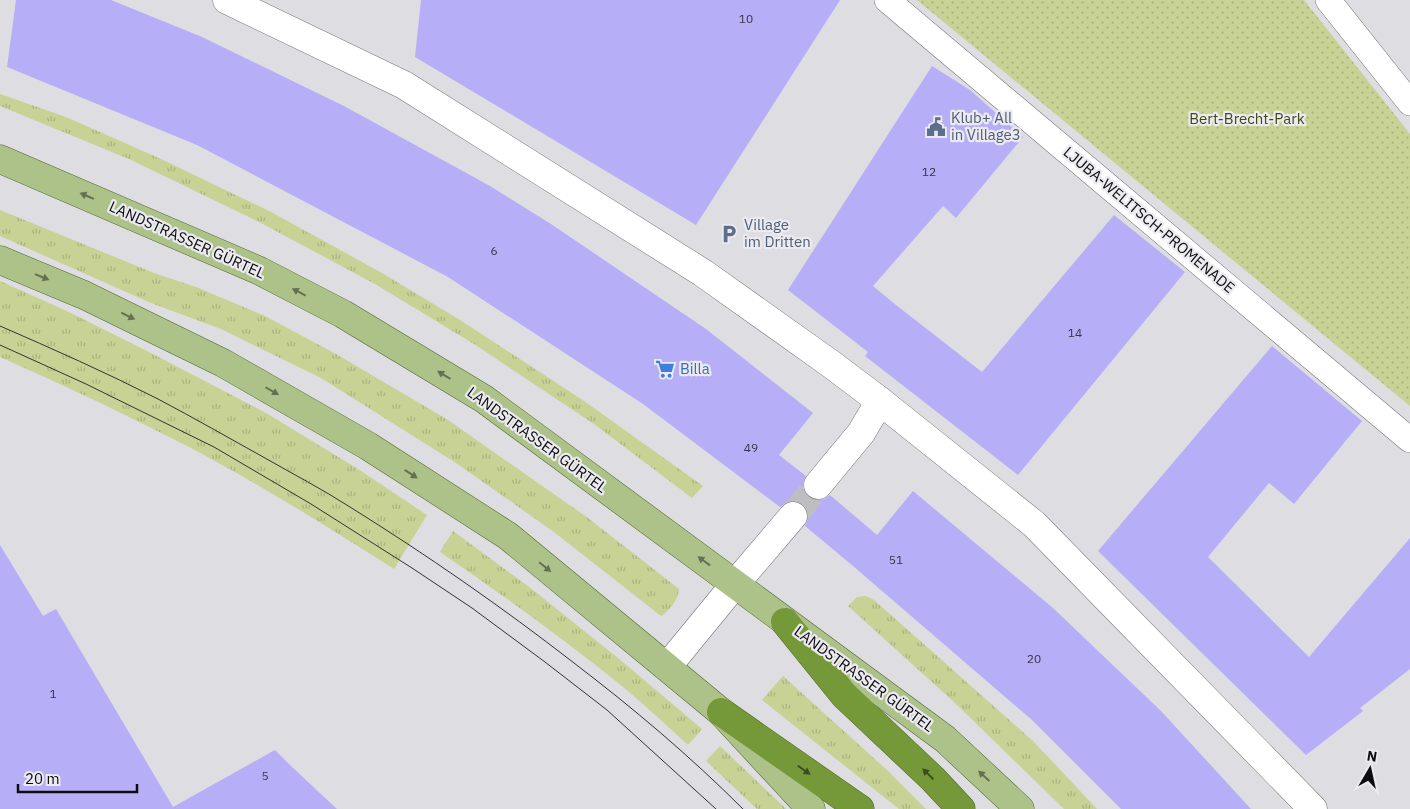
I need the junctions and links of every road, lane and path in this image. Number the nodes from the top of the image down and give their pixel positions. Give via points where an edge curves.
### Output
1 (227, 0) edge
2 (887, 0) edge
3 (1328, 0) edge
4 (1410, 103) edge
5 (0, 159) edge
6 (0, 260) edge
7 (880, 401) junction
8 (1410, 440) edge
9 (818, 486) tunnel mouth
10 (792, 516) tunnel mouth
11 (734, 584) junction
12 (785, 622) junction
13 (667, 667) junction
14 (720, 712) junction
15 (811, 809) edge
16 (860, 809) edge
17 (962, 809) edge
18 (1020, 809) edge
19 (1313, 809) edge

1 - 7 street via 404,85 703,273
2 - 8 street, LJUBA-WELITSCH-PROMENADE
3 - 4 street
11 -> 5 main road, LANDSTRASSER GÜRTEL via 484,399 343,314 260,271
6 -> 13 main road via 84,295 224,363 368,446 508,536
7 - 9 street via 861,433
7 - 19 street via 1034,524
10 - 11 street
11 - 12 main road, LANDSTRASSER GÜRTEL
11 - 13 street
17 -> 12 highway via 844,695
18 -> 12 main road, LANDSTRASSER GÜRTEL via 945,739
13 - 14 main road
14 - 15 main road
14 -> 16 highway

